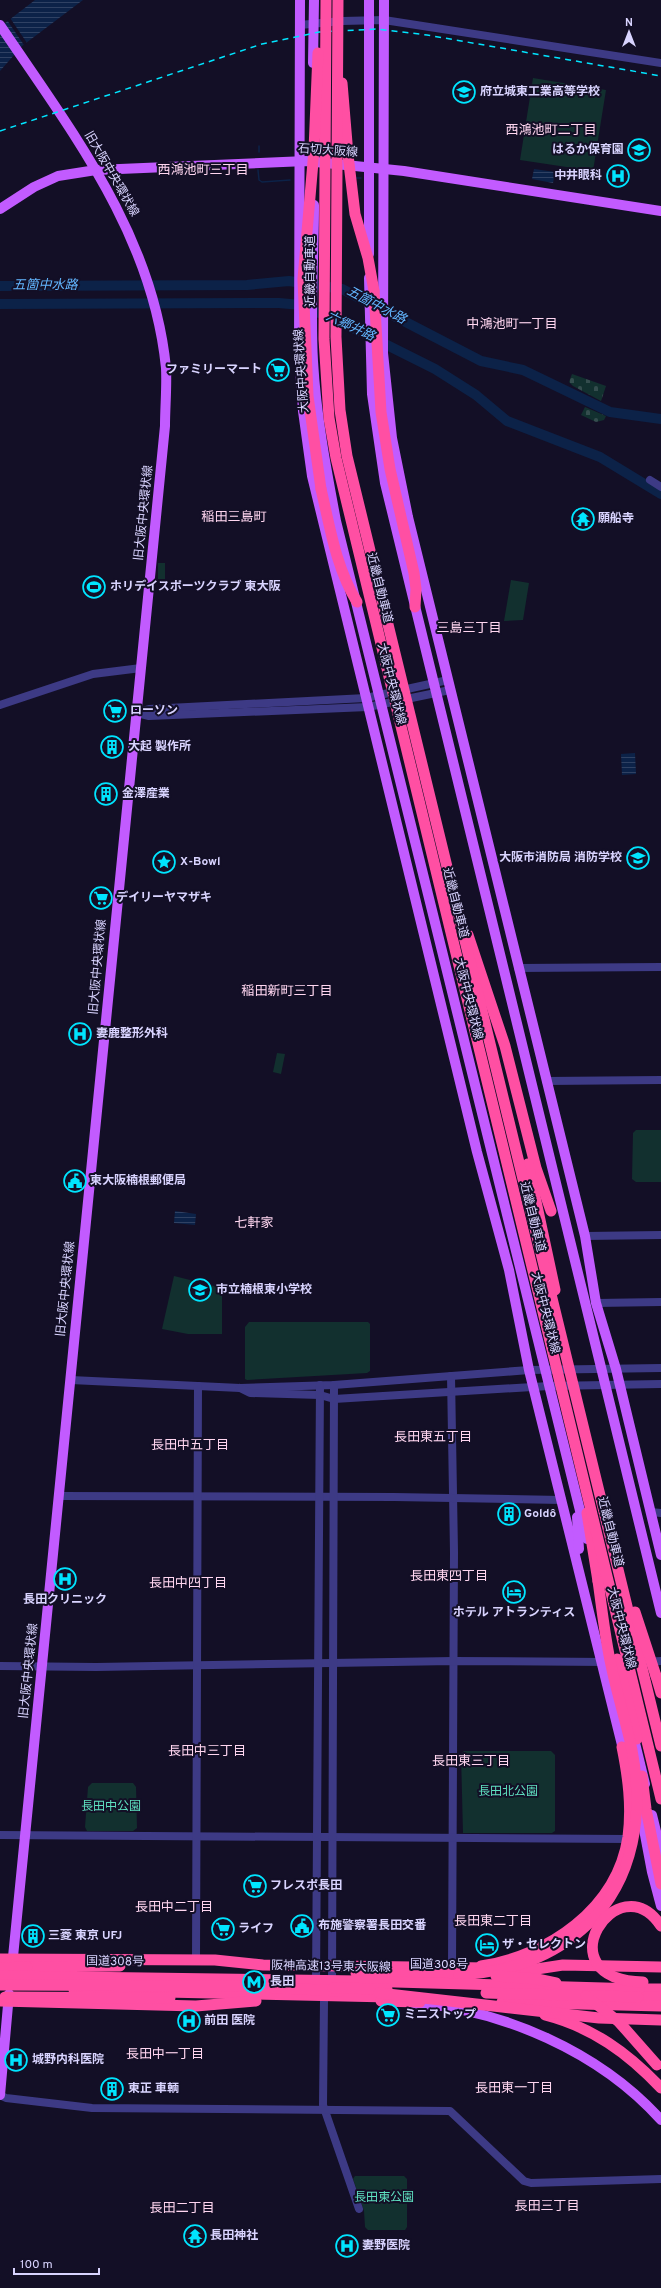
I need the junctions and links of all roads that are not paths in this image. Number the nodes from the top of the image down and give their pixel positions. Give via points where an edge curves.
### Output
1 (300, 0) edge
2 (314, 0) edge
3 (320, 0) edge
4 (326, 0) edge
5 (338, 0) edge
6 (369, 0) edge
7 (384, 0) edge
8 (369, 20) junction
9 (384, 20) junction
10 (314, 22) junction
11 (0, 25) edge
12 (300, 25) junction
13 (338, 38) junction
14 (661, 63) edge
15 (299, 161) junction
16 (314, 161) junction
17 (369, 167) junction
18 (383, 168) junction
19 (96, 170) junction
20 (0, 209) edge
21 (661, 211) edge
22 (650, 480) dead end
23 (661, 486) edge
24 (357, 602) junction
25 (415, 607) junction
26 (141, 668) junction
27 (448, 680) junction
28 (433, 683) junction
29 (450, 690) junction
30 (436, 694) junction
31 (381, 700) junction
32 (367, 703) junction
33 (0, 705) edge
34 (137, 712) junction
35 (452, 757) junction
36 (443, 856) junction
37 (497, 881) junction
38 (428, 888) junction
39 (511, 937) junction
40 (431, 957) junction
41 (518, 968) junction
42 (661, 968) edge
43 (478, 999) dead end
44 (528, 1064) junction
45 (661, 1080) edge
46 (546, 1081) junction
47 (477, 1152) junction
48 (552, 1211) dead end
49 (511, 1229) junction
50 (661, 1235) edge
51 (585, 1236) junction
52 (596, 1302) junction
53 (661, 1302) edge
54 (563, 1348) junction
55 (601, 1367) junction
56 (661, 1368) edge
57 (546, 1369) junction
58 (616, 1369) junction
59 (530, 1370) junction
60 (451, 1376) junction
61 (71, 1380) junction
62 (605, 1384) junction
63 (661, 1384) edge
64 (320, 1385) junction
65 (334, 1385) junction
66 (620, 1385) junction
67 (198, 1386) junction
68 (549, 1386) junction
69 (534, 1387) junction
70 (240, 1388) junction
71 (452, 1392) junction
72 (320, 1395) junction
73 (334, 1399) junction
74 (565, 1406) junction
75 (635, 1445) junction
76 (575, 1491) junction
77 (632, 1495) junction
78 (59, 1496) junction
79 (198, 1496) junction
80 (318, 1497) junction
81 (334, 1497) junction
82 (454, 1498) junction
83 (562, 1500) junction
84 (656, 1512) edge
85 (610, 1536) junction
86 (661, 1555) edge
87 (580, 1575) junction
88 (598, 1582) junction
89 (661, 1613) edge
90 (453, 1661) junction
91 (661, 1661) edge
92 (602, 1662) junction
93 (318, 1663) junction
94 (333, 1663) junction
95 (616, 1663) junction
96 (196, 1665) junction
97 (0, 1666) edge
98 (42, 1666) junction
99 (661, 1693) edge
100 (661, 1746) edge
101 (622, 1747) junction
102 (661, 1799) edge
103 (0, 1835) edge
104 (25, 1836) junction
105 (197, 1836) junction
106 (318, 1838) junction
107 (333, 1838) junction
108 (453, 1838) junction
109 (628, 1839) junction
110 (661, 1852) edge
111 (661, 1884) edge
112 (661, 1906) edge
113 (661, 1926) edge
114 (13, 1958) junction
115 (0, 1959) edge
116 (196, 1960) junction
117 (263, 1965) junction
118 (563, 1966) junction
119 (661, 1967) edge
120 (0, 1968) edge
121 (460, 1970) junction
122 (0, 1971) edge
123 (316, 1971) junction
124 (12, 1972) junction
125 (332, 1972) junction
126 (0, 1976) edge
127 (661, 1982) edge
128 (263, 1983) junction
129 (2, 1988) edge
130 (661, 1989) edge
131 (324, 1997) junction
132 (661, 1997) edge
133 (3, 2000) edge
134 (257, 2001) junction
135 (386, 2001) junction
136 (479, 2003) junction
137 (514, 2003) junction
138 (661, 2006) edge
139 (661, 2020) edge
140 (660, 2068) edge
141 (661, 2088) edge
142 (0, 2095) edge
143 (324, 2109) junction
144 (661, 2120) edge
145 (661, 2179) edge
146 (358, 2209) dead end

1 - 12 main road
2 - 10 main road, 大阪中央環状線
3 - 24 highway, bridge via 314,150 303,279 308,396 321,489 340,569 347,587
4 - 74 highway, 近畿自動車道, bridge via 324,339 336,458
5 - 13 highway, 近畿自動車道, bridge
6 - 8 main road
7 - 9 main road
8 - 9 street
8 - 10 street
8 - 17 main road
9 - 14 street
9 - 18 main road
10 - 12 street
10 - 16 main road, 大阪中央環状線
11 - 19 main road, 旧大阪中央環状線
12 - 15 main road
13 - 25 highway, bridge via 353,200 374,291 380,396 390,469 414,572
13 - 36 highway, 近畿自動車道, bridge via 336,337 340,410 347,456
15 - 16 main road, 石切大阪線
15 - 19 main road, 石切大阪線
15 - 32 main road via 298,310 301,390 312,476
16 - 17 main road, 石切大阪線
16 - 24 main road, 大阪中央環状線 via 314,370 321,441 336,521
17 - 18 main road, 石切大阪線
17 - 25 main road via 368,308 372,394 379,450
18 - 21 main road, 石切大阪線
18 - 27 main road via 382,337 388,414 397,468
19 - 20 main road, 石切大阪線 via 49,180
19 - 26 main road, 旧大阪中央環状線 via 124,220 149,284 166,369 165,426
22 - 23 street
24 - 31 main road, 大阪中央環状線
25 - 28 main road
26 - 33 street via 93,674
26 - 34 main road, 旧大阪中央環状線
27 - 28 street
27 - 29 main road
28 - 30 main road
28 - 31 street
29 - 30 street
29 - 37 main road
30 - 31 street
30 - 35 main road
31 - 32 street
31 - 38 main road, 大阪中央環状線
32 - 34 street via 149,716
32 - 40 main road
34 - 61 main road, 旧大阪中央環状線
35 - 37 main road
35 - 44 main road
36 - 48 highway, bridge via 505,1046 536,1168
36 - 54 highway, 近畿自動車道, bridge
37 - 39 main road
38 - 40 main road
38 - 49 main road, 大阪中央環状線
39 - 41 main road
39 - 44 main road via 516,991 528,1045
40 - 47 main road
41 - 42 street
41 - 46 main road
43 - 54 highway, bridge via 489,1007 508,1082 543,1228 559,1306
44 - 55 main road
45 - 46 street
46 - 51 main road
47 - 49 main road
47 - 59 main road via 509,1270
49 - 57 main road, 大阪中央環状線
50 - 51 street
51 - 52 main road
52 - 53 street
52 - 58 main road
54 - 85 highway, 近畿自動車道, bridge
55 - 57 street
55 - 58 street
55 - 62 main road
56 - 58 street
57 - 59 street
57 - 68 main road, 大阪中央環状線
58 - 66 main road
59 - 60 street
59 - 69 main road
60 - 65 street
60 - 71 street
61 - 67 street
61 - 78 main road, 旧大阪中央環状線
62 - 66 street
62 - 68 street
62 - 77 main road
63 - 66 street
64 - 65 street
64 - 70 street
64 - 72 street
65 - 73 street
66 - 75 main road
67 - 70 street
67 - 79 street
68 - 69 street
68 - 76 main road, 大阪中央環状線
69 - 71 street
69 - 83 main road
70 - 72 street via 250,1393
71 - 73 street
71 - 82 street
72 - 73 street
72 - 80 street
73 - 81 street
74 - 88 highway, bridge
74 - 102 highway, 近畿自動車道, bridge
75 - 77 main road via 632,1458
75 - 84 main road
76 - 87 main road
76 - 95 main road, 大阪中央環状線
77 - 89 main road
78 - 79 street
78 - 98 main road, 旧大阪中央環状線
79 - 80 street
79 - 96 street
80 - 81 street
80 - 93 street
81 - 82 street
81 - 94 street
82 - 83 street
82 - 90 street
83 - 87 main road
84 - 86 main road
85 - 99 highway, bridge
85 - 100 highway, 近畿自動車道, bridge
87 - 92 main road
88 - 111 highway, bridge via 639,1748 646,1808
88 - 121 highway, bridge via 611,1664 634,1762 637,1811 630,1855 618,1884 600,1910 569,1940 542,1957 511,1968
90 - 92 street
90 - 94 street
90 - 108 street
91 - 95 street
92 - 95 street
92 - 101 main road
93 - 94 street
93 - 96 street
93 - 106 street
94 - 107 street
95 - 110 main road, 大阪中央環状線
96 - 98 street
96 - 105 street
97 - 98 street
98 - 104 main road, 旧大阪中央環状線
101 - 109 highway via 630,1805
101 - 112 main road via 638,1800
103 - 104 street
104 - 105 street
104 - 114 main road, 旧大阪中央環状線
105 - 106 street
105 - 116 street
106 - 107 street
106 - 123 street
107 - 108 street
107 - 125 street
108 - 109 street
108 - 121 street
109 - 121 highway via 622,1860 610,1884 594,1907 572,1929 508,1961
113 - 127 highway, bridge via 653,1916 641,1909 620,1909 601,1921 594,1933 593,1947 599,1965 616,1979
114 - 115 highway
114 - 116 highway
114 - 124 main road, 旧大阪中央環状線
116 - 117 highway
117 - 120 highway, bridge
117 - 123 highway
118 - 119 highway, 国道308号
118 - 121 highway
118 - 125 highway, 国道308号 via 473,1978
121 - 125 highway
121 - 128 highway, bridge via 323,1973
121 - 140 highway, bridge via 537,1978 580,1992 619,2022
122 - 124 highway, 国道308号
123 - 124 highway, 国道308号 via 196,1977
123 - 125 highway, 国道308号
123 - 131 street
124 - 129 main road, 旧大阪中央環状線
125 - 131 street
126 - 128 highway, 阪神高速13号東大阪線, bridge
128 - 129 highway, 阪神高速13号東大阪線, bridge via 39,1985
128 - 130 highway, 阪神高速13号東大阪線, bridge
128 - 132 highway, 阪神高速13号東大阪線, bridge
128 - 136 highway, bridge
129 - 131 highway
129 - 133 main road, 旧大阪中央環状線
131 - 134 highway
131 - 135 highway
131 - 137 highway via 452,1998
131 - 143 street
133 - 134 highway, bridge via 170,1998
133 - 134 highway via 196,2006
133 - 142 main road, 旧大阪中央環状線
135 - 137 highway
135 - 144 main road via 430,2005 487,2015 549,2038 625,2086
136 - 139 highway, bridge via 599,2018
136 - 141 highway, bridge via 558,2019 591,2032 623,2052
137 - 138 highway
142 - 143 street via 6,2098 92,2108
143 - 145 street via 450,2111 524,2181 531,2183
143 - 146 street

